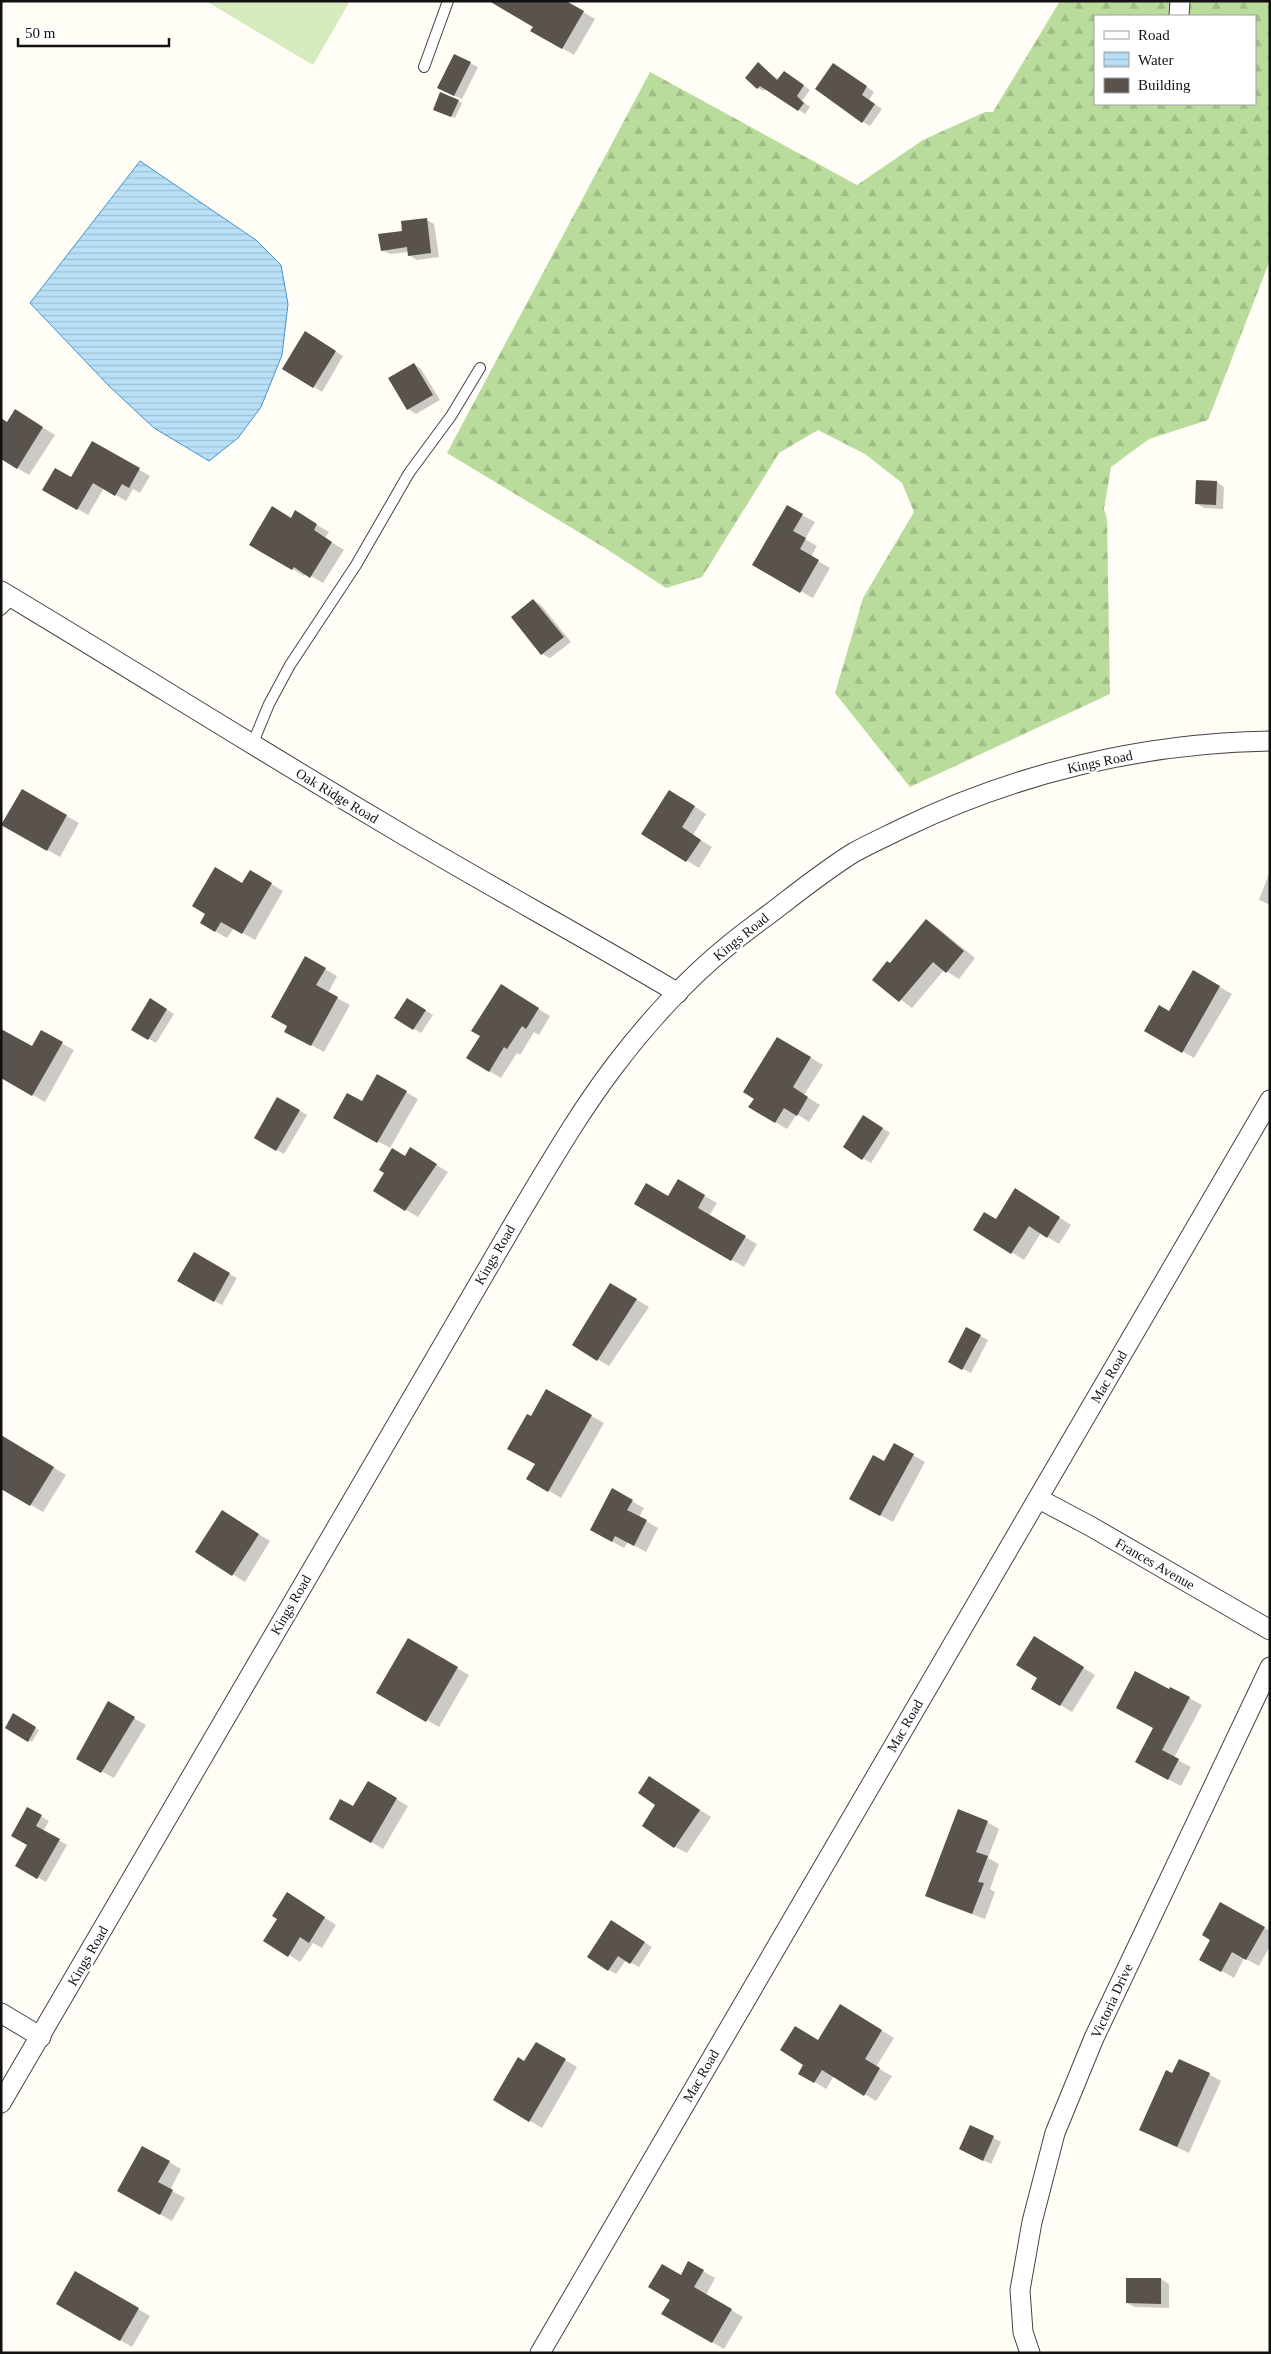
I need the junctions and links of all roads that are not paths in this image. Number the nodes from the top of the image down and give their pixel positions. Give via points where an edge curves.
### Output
1 (448, 1) edge
2 (1180, 1) edge
3 (1179, 15) edge
4 (424, 67) dead end
5 (480, 368) dead end
6 (5, 600) edge
7 (1270, 741) edge
8 (252, 745) junction
9 (678, 993) junction
10 (1270, 1100) edge
11 (1039, 1499) junction
12 (1270, 1630) edge
13 (1270, 1667) edge
14 (1, 2013) edge
15 (41, 2036) junction
16 (1, 2103) edge
17 (540, 2353) edge
18 (1030, 2353) edge

1 - 4 lane
2 - 3 street
5 - 8 lane via 451,416 409,473 356,565 290,665
6 - 8 street, Oak Ridge Road
7 - 9 street, Kings Road via 1233,742 1091,762 1012,784 932,814 854,852 822,874 727,946
8 - 9 street, Oak Ridge Road
9 - 15 street, Kings Road via 617,1063 580,1114
10 - 11 street, Mac Road
11 - 12 street, Frances Avenue
11 - 17 street, Mac Road
13 - 18 street, Victoria Drive via 1094,2038 1056,2133 1032,2222 1020,2290 1023,2332
14 - 15 street
15 - 16 street, Kings Road

